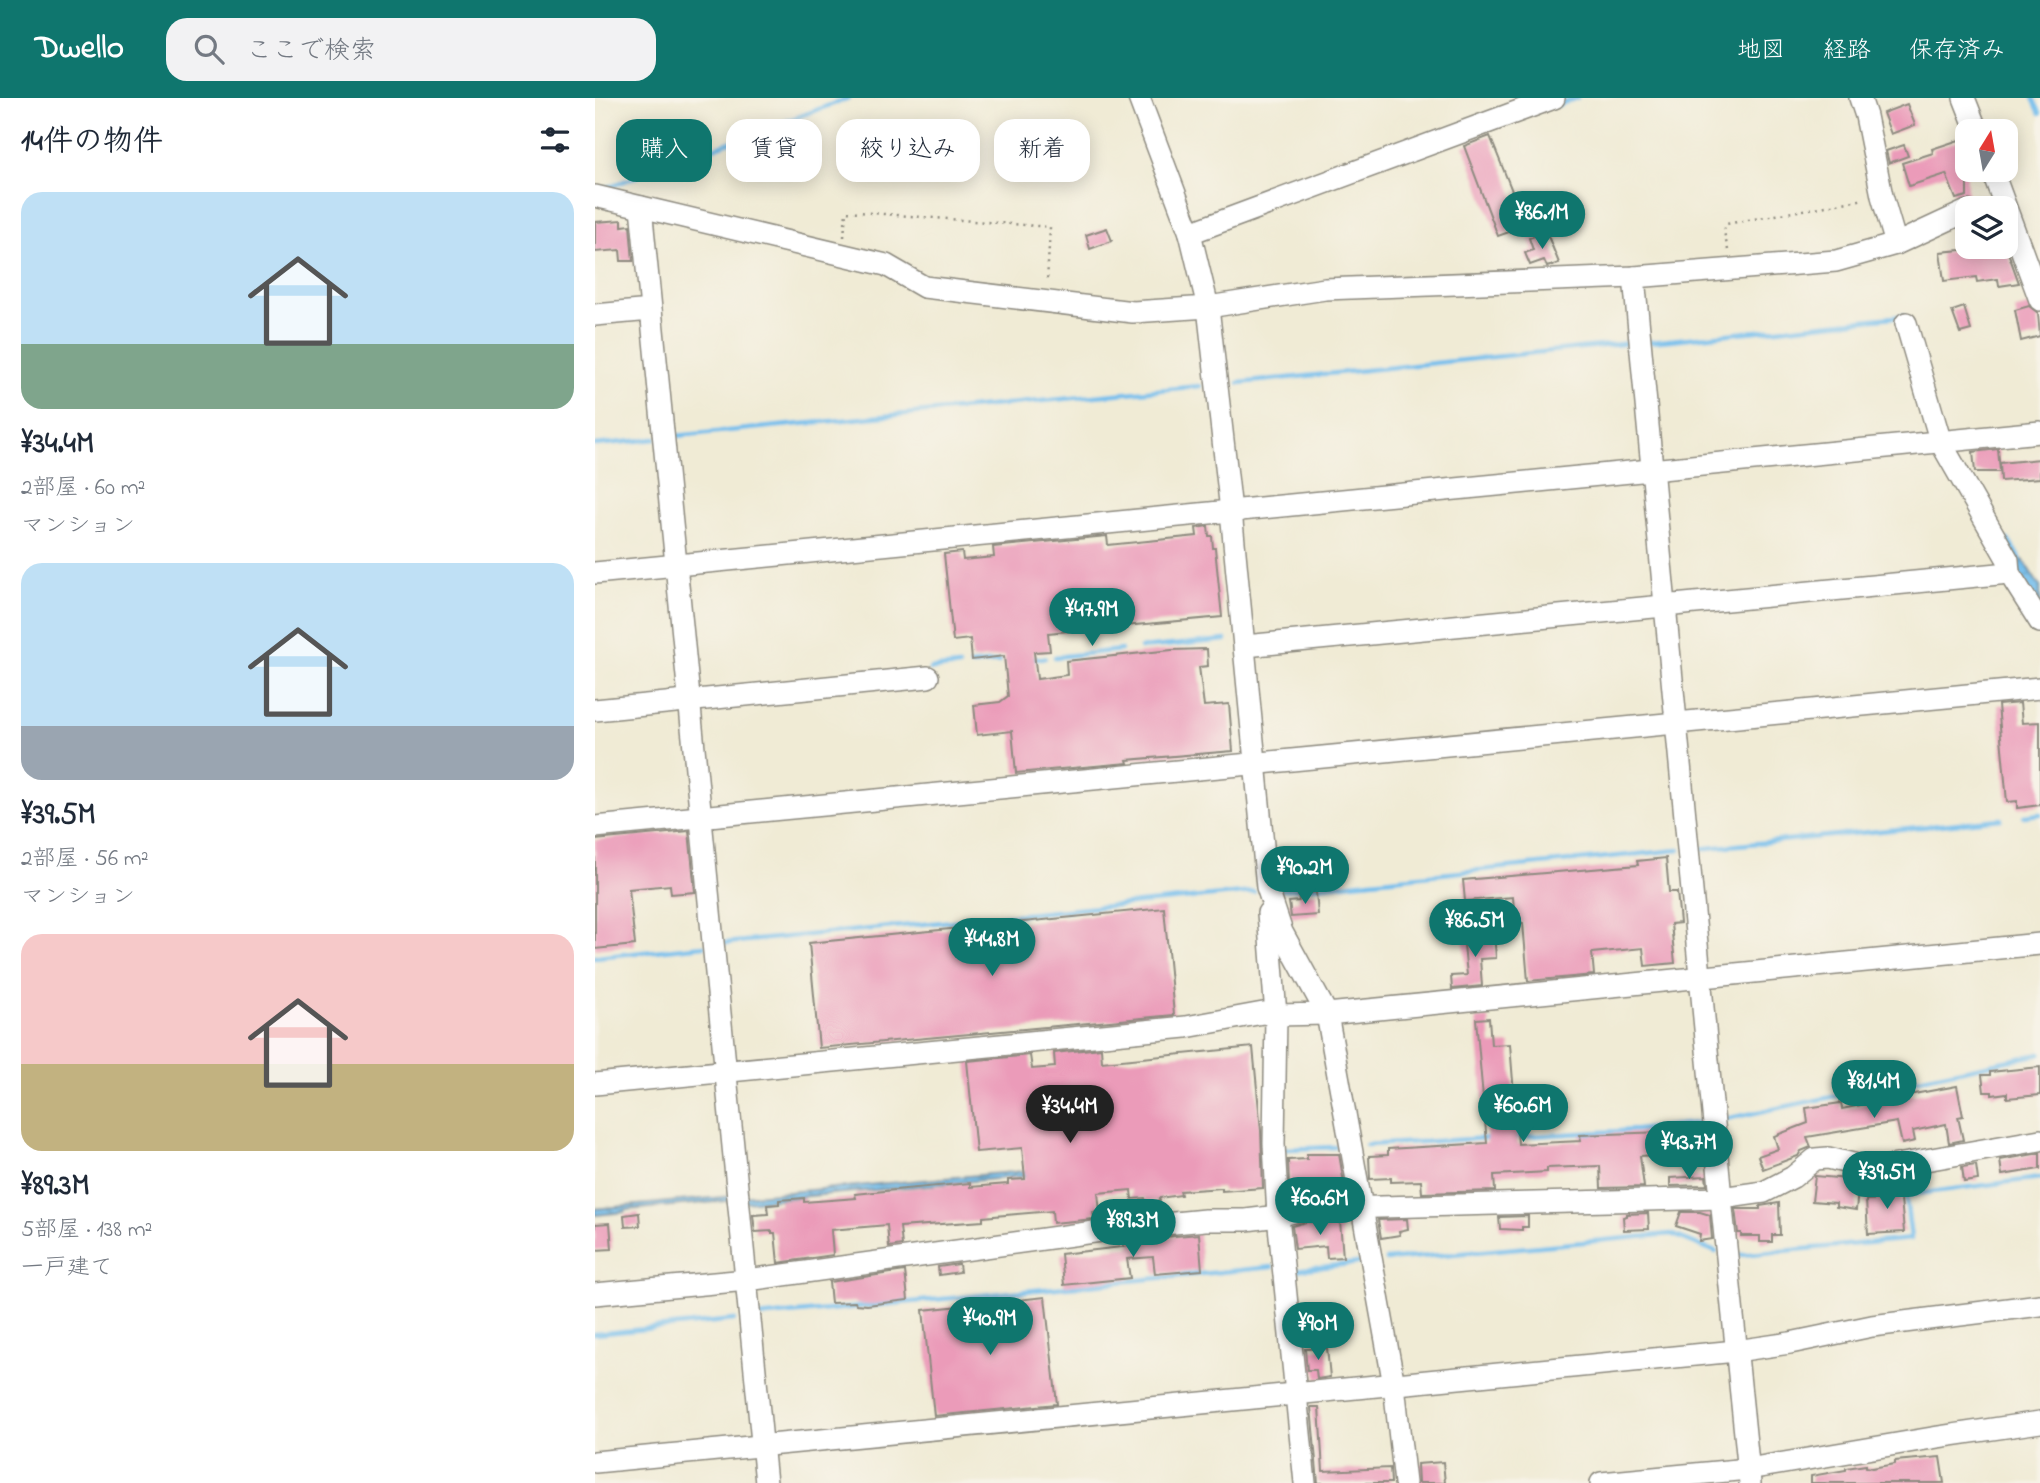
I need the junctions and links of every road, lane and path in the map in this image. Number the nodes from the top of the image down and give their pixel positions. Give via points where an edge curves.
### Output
1 (1139, 98) edge
2 (1554, 98) edge
3 (1964, 98) edge
4 (1863, 107) edge
5 (1972, 119) edge
6 (1997, 182) edge
7 (2002, 195) joint
8 (595, 196) edge
9 (1882, 196) junction
10 (641, 207) junction
11 (1955, 217) edge
12 (1190, 233) junction
13 (1896, 244) junction
14 (843, 255) junction
15 (1732, 271) junction
16 (1634, 277) junction
17 (2040, 300) edge
18 (1046, 303) junction
19 (1209, 307) junction
20 (651, 310) junction
21 (595, 315) edge
22 (1906, 323) dead end
23 (2040, 432) edge
24 (1941, 443) junction
25 (1652, 470) junction
26 (1231, 511) junction
27 (677, 565) junction
28 (595, 573) edge
29 (2009, 573) junction
30 (1665, 606) junction
31 (2040, 622) edge
32 (1245, 646) junction
33 (928, 677) dead end
34 (2040, 688) edge
35 (690, 701) junction
36 (595, 710) edge
37 (1676, 724) junction
38 (1257, 765) junction
39 (701, 817) junction
40 (595, 827) edge
41 (1267, 887) junction
42 (2040, 944) edge
43 (1700, 976) junction
44 (1327, 1014) junction
45 (1276, 1015) junction
46 (727, 1072) junction
47 (595, 1084) edge
48 (2040, 1140) edge
49 (1720, 1198) junction
50 (1363, 1206) junction
51 (1278, 1216) junction
52 (747, 1280) junction
53 (595, 1294) edge
54 (2040, 1305) edge
55 (1736, 1351) junction
56 (1394, 1385) junction
57 (1297, 1395) junction
58 (2040, 1422) edge
59 (762, 1447) junction
60 (595, 1462) edge
61 (1749, 1476) edge
62 (767, 1483) edge
63 (1305, 1483) edge
64 (1405, 1483) edge
65 (1601, 1483) edge

1 - 12 street
2 - 12 street
3 - 5 street
4 - 9 street
6 - 7 street
7 - 17 street
8 - 10 street
9 - 13 street
9 - 15 path via 1726,224
10 - 14 street
10 - 20 street
11 - 13 street
12 - 19 street
13 - 15 street via 1836,261
14 - 18 street via 886,265 924,287
14 - 18 path via 846,211 1050,227
15 - 16 street
16 - 19 street via 1325,289
16 - 25 street
18 - 19 street via 1133,312
19 - 26 street
20 - 21 street
20 - 27 street
22 - 24 street
23 - 24 street
24 - 25 street
24 - 29 street via 2008,561
25 - 26 street
25 - 30 street
26 - 27 street
26 - 32 street
27 - 28 street
27 - 35 street
29 - 30 street
29 - 31 street
30 - 32 street
30 - 37 street
32 - 38 street
33 - 35 street
34 - 37 street
35 - 36 street
35 - 39 street
37 - 38 street
37 - 43 street
38 - 39 street
38 - 41 street
39 - 40 street
39 - 46 street
41 - 44 street via 1282,932
41 - 45 street
42 - 43 street
43 - 44 street
43 - 49 street
44 - 45 street
44 - 50 street
45 - 46 street
45 - 51 street
46 - 47 street
46 - 52 street
48 - 49 street via 1874,1169 1815,1159 1764,1192
49 - 50 street
49 - 55 street
50 - 51 street via 1304,1209
50 - 56 street
51 - 52 street via 1122,1228
51 - 57 street
52 - 53 street
52 - 59 street
54 - 55 street via 1872,1326
55 - 56 street
55 - 61 street
56 - 57 street
56 - 64 street
57 - 59 street
57 - 63 street
58 - 61 street
59 - 60 street
59 - 62 street
61 - 65 street

